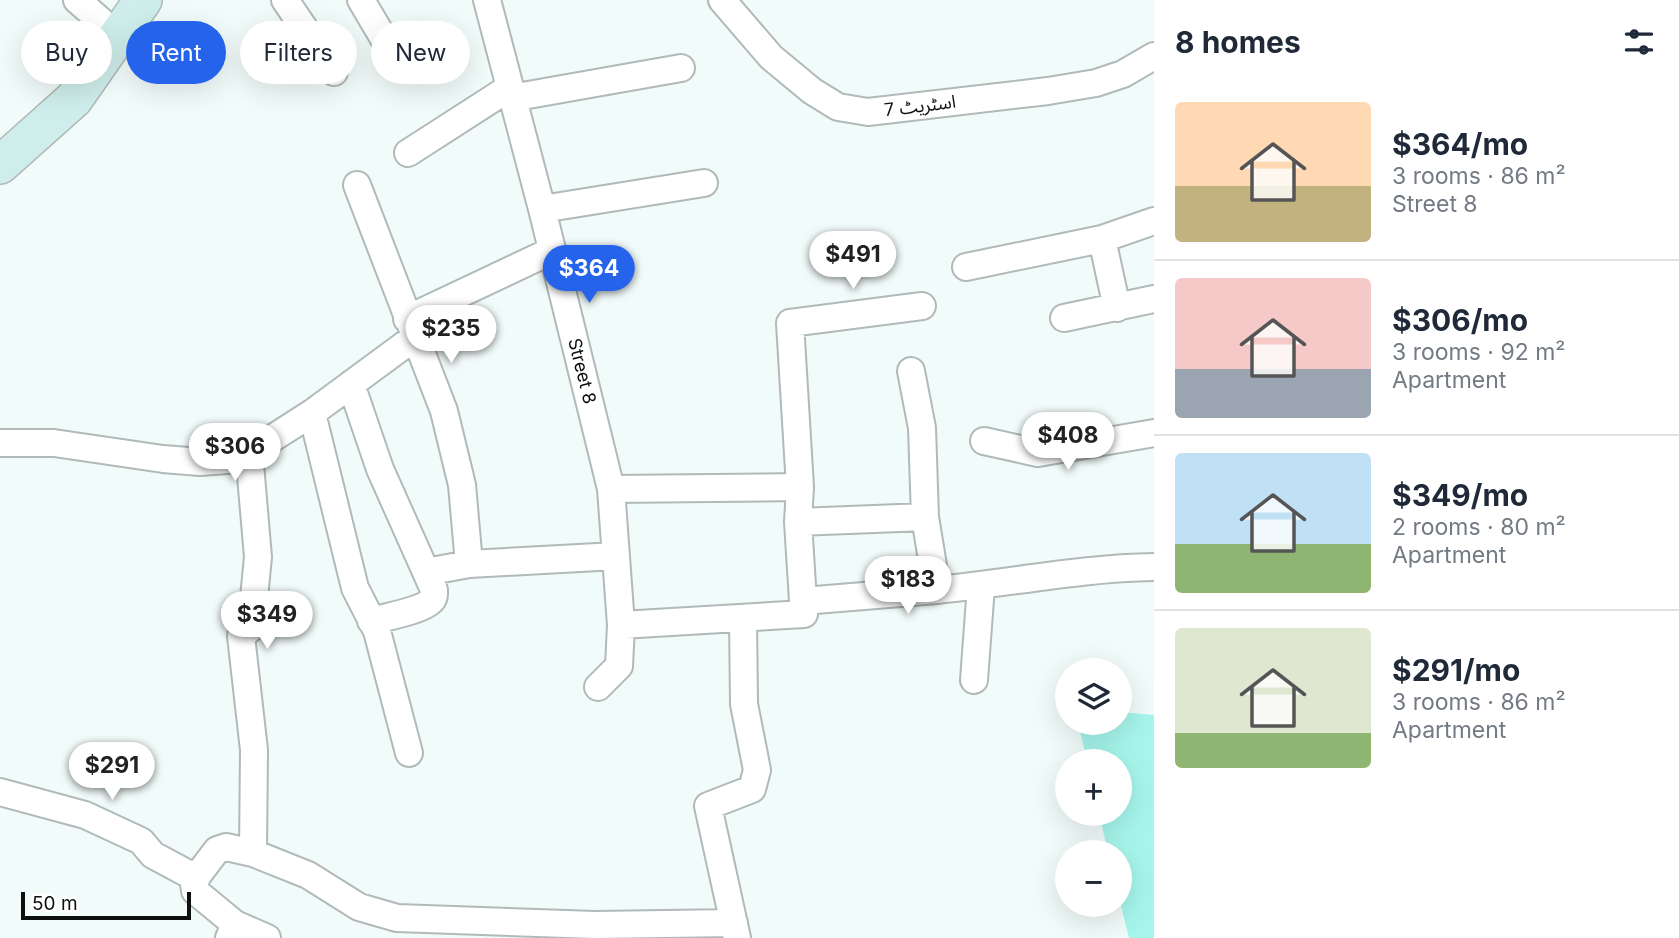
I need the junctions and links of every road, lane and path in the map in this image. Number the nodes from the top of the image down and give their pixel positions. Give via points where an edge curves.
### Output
1 (77, 0) edge
2 (143, 0) edge
3 (285, 0) edge
4 (361, 0) edge
5 (487, 0) edge
6 (722, 0) edge
7 (299, 21) edge
8 (373, 21) edge
9 (118, 36) junction
10 (1154, 55) edge
11 (681, 68) dead end
12 (510, 93) junction
13 (408, 153) dead end
14 (0, 165) edge
15 (704, 183) dead end
16 (357, 185) dead end
17 (542, 209) junction
18 (1154, 221) edge
19 (1102, 239) junction
20 (551, 251) junction
21 (966, 267) dead end
22 (1154, 299) edge
23 (922, 306) dead end
24 (1117, 308) junction
25 (1064, 318) dead end
26 (411, 328) junction
27 (911, 371) dead end
28 (351, 384) junction
29 (312, 413) junction
30 (1154, 433) edge
31 (984, 441) dead end
32 (0, 443) edge
33 (249, 453) junction
34 (800, 487) junction
35 (611, 489) junction
36 (925, 517) junction
37 (798, 522) junction
38 (616, 556) junction
39 (470, 564) junction
40 (1154, 567) edge
41 (426, 572) junction
42 (981, 586) junction
43 (937, 590) junction
44 (803, 601) junction
45 (743, 618) junction
46 (370, 621) junction
47 (621, 625) junction
48 (974, 680) dead end
49 (598, 687) dead end
50 (409, 753) dead end
51 (0, 792) edge
52 (253, 853) junction
53 (196, 878) junction
54 (232, 931) edge
55 (736, 931) edge
56 (267, 938) edge

1 - 9 street
2 - 9 street
3 - 7 street
4 - 8 street
5 - 12 street, Street 8
6 - 10 street, اسٹریٹ 7 via 771,57 812,91 838,107 868,112 1096,83 1124,74
9 - 14 street via 74,99
11 - 12 street
12 - 13 street
12 - 17 street, Street 8
15 - 17 street
16 - 26 street
17 - 20 street, Street 8
18 - 19 street
19 - 21 street
19 - 24 street
20 - 26 street
20 - 35 street, Street 8
22 - 24 street
23 - 34 street via 790,323
24 - 25 street
26 - 28 street
26 - 39 street via 452,443 462,485
27 - 36 street via 922,428
28 - 29 street
28 - 41 street via 380,469
29 - 33 street
29 - 46 street via 355,588
30 - 31 street via 1038,453
32 - 33 street via 54,443 200,461 240,459
33 - 52 street via 258,557 251,628 241,636 254,750
34 - 35 street
34 - 37 street
35 - 38 street, Street 8
36 - 37 street
36 - 43 street
37 - 44 street
38 - 39 street
38 - 47 street, Street 8
39 - 41 street
40 - 42 street
41 - 46 street via 434,590 431,601
42 - 43 street
42 - 48 street
43 - 44 street
44 - 45 street via 804,614
45 - 47 street
45 - 55 street via 744,704 757,770 752,789 708,806
46 - 50 street via 377,631
47 - 49 street, Street 8 via 619,666
51 - 53 street via 85,816 141,841 153,855
52 - 53 street via 217,850
52 - 55 street via 307,875 359,906 397,918
53 - 54 street via 195,891
54 - 56 street

